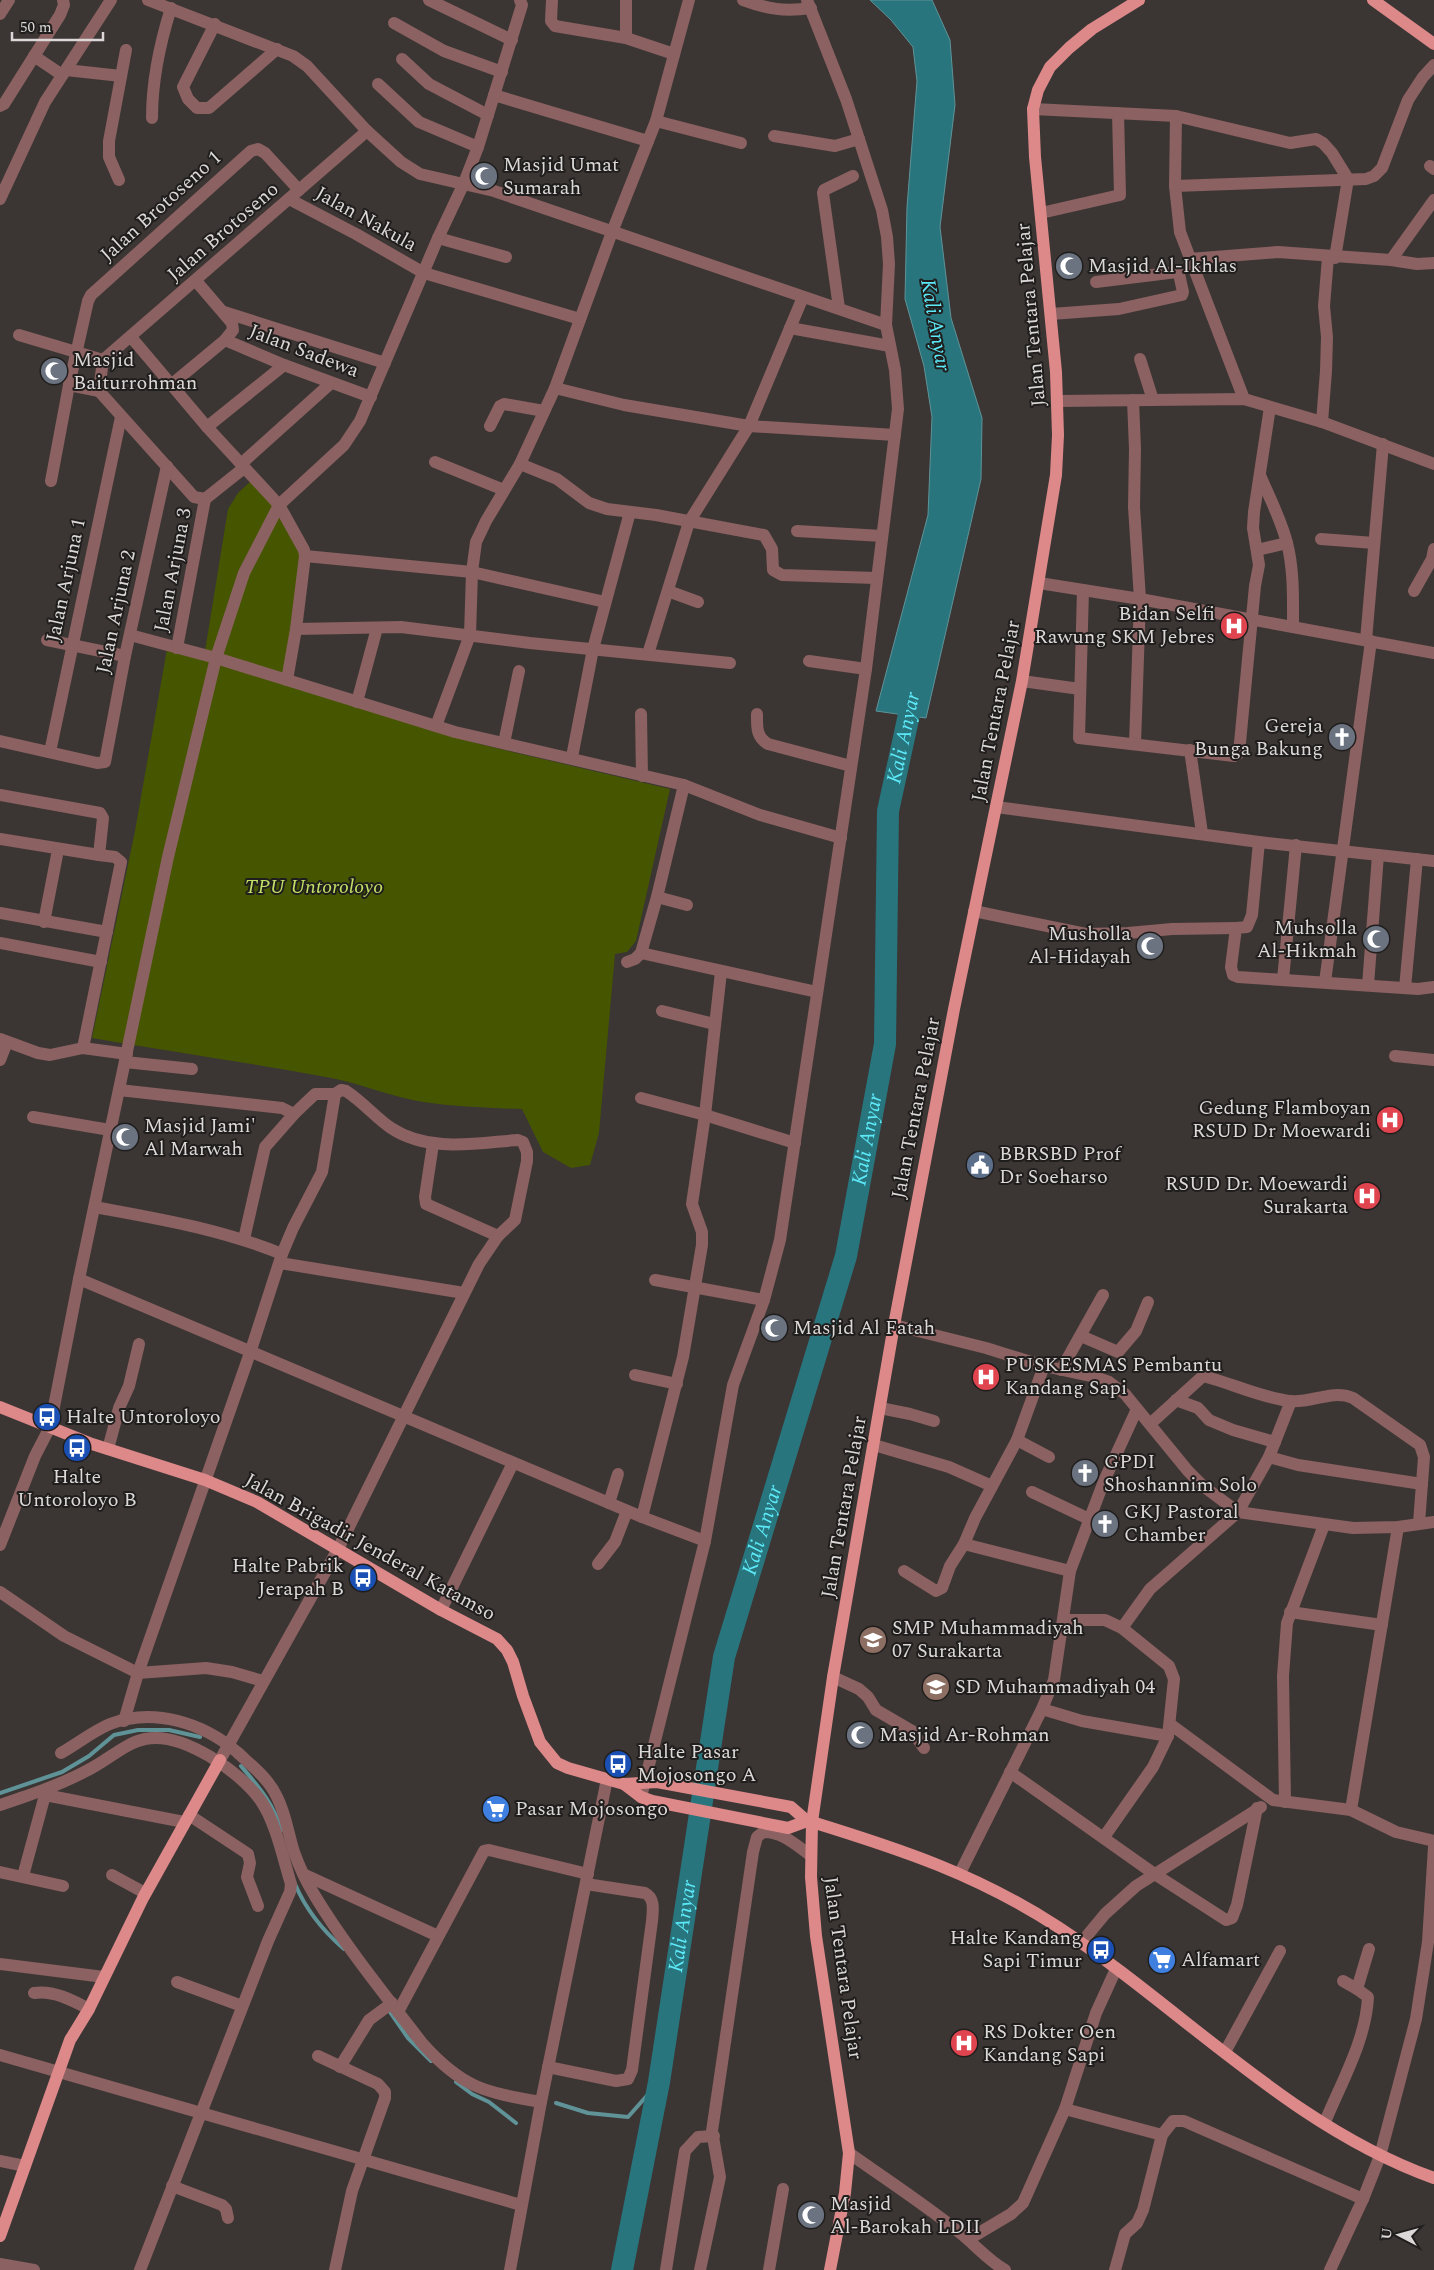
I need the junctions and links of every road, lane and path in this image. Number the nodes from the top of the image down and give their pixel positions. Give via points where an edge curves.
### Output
1 (9, 0) edge
2 (63, 0) edge
3 (111, 0) edge
4 (148, 0) edge
5 (429, 0) edge
6 (520, 0) edge
7 (552, 0) edge
8 (626, 0) edge
9 (688, 0) edge
10 (743, 0) edge
11 (1139, 0) edge
12 (1372, 0) edge
13 (809, 4) edge
14 (171, 8) junction
15 (0, 14) edge
16 (215, 24) junction
17 (394, 24) dead end
18 (626, 38) junction
19 (512, 40) junction
20 (1434, 44) edge
21 (277, 49) junction
22 (126, 50) dead end
23 (674, 54) junction
24 (34, 56) junction
25 (402, 59) dead end
26 (1434, 65) edge
27 (502, 72) junction
28 (64, 73) junction
29 (121, 76) junction
30 (378, 84) dead end
31 (494, 95) junction
32 (0, 106) edge
33 (1033, 109) junction
34 (1118, 113) junction
35 (488, 115) junction
36 (1176, 116) junction
37 (152, 118) dead end
38 (656, 121) junction
39 (367, 131) junction
40 (774, 136) dead end
41 (859, 139) junction
42 (648, 141) junction
43 (741, 143) dead end
44 (478, 147) junction
45 (853, 176) dead end
46 (1348, 179) junction
47 (119, 180) dead end
48 (464, 183) junction
49 (1175, 186) junction
50 (300, 190) junction
51 (0, 199) edge
52 (289, 199) junction
53 (1434, 200) edge
54 (1041, 213) junction
55 (612, 232) junction
56 (438, 238) junction
57 (506, 257) dead end
58 (1332, 257) junction
59 (1189, 260) junction
60 (1391, 260) junction
61 (1434, 264) edge
62 (424, 273) junction
63 (196, 281) junction
64 (1096, 282) dead end
65 (803, 298) junction
66 (839, 308) junction
67 (224, 312) junction
68 (1051, 314) junction
69 (580, 319) junction
70 (886, 325) junction
71 (790, 328) junction
72 (19, 335) dead end
73 (132, 337) junction
74 (225, 340) junction
75 (890, 346) junction
76 (76, 352) junction
77 (1140, 359) dead end
78 (103, 360) junction
79 (385, 363) junction
80 (284, 365) junction
81 (331, 383) junction
82 (172, 384) junction
83 (69, 385) junction
84 (555, 388) junction
85 (100, 391) junction
86 (371, 397) junction
87 (1244, 399) junction
88 (1133, 400) junction
89 (1154, 400) junction
90 (1058, 402) junction
91 (1270, 407) junction
92 (544, 411) junction
93 (121, 417) junction
94 (1322, 422) junction
95 (490, 426) dead end
96 (749, 426) junction
97 (207, 427) junction
98 (895, 435) junction
99 (1383, 444) junction
100 (435, 462) dead end
101 (520, 464) junction
102 (1434, 464) edge
103 (166, 466) junction
104 (243, 466) junction
105 (1260, 475) junction
106 (52, 480) dead end
107 (504, 490) junction
108 (205, 500) junction
109 (279, 506) junction
110 (630, 512) junction
111 (689, 522) junction
112 (797, 532) dead end
113 (882, 536) junction
114 (1321, 539) dead end
115 (1287, 543) junction
116 (1374, 543) junction
117 (1434, 549) edge
118 (1257, 550) junction
119 (305, 556) junction
120 (472, 572) junction
121 (876, 578) junction
122 (1039, 583) junction
123 (1083, 590) junction
124 (668, 591) junction
125 (1414, 591) dead end
126 (1140, 599) junction
127 (605, 602) junction
128 (698, 602) dead end
129 (1251, 620) junction
130 (1293, 627) junction
131 (377, 628) junction
132 (296, 629) junction
133 (130, 635) junction
134 (470, 635) junction
135 (47, 640) dead end
136 (1369, 640) junction
137 (71, 645) junction
138 (177, 648) junction
139 (593, 649) junction
140 (1434, 653) edge
141 (648, 654) junction
142 (125, 656) junction
143 (216, 658) junction
144 (809, 661) dead end
145 (730, 663) dead end
146 (866, 669) junction
147 (520, 671) dead end
148 (287, 680) junction
149 (1022, 681) junction
150 (1080, 689) junction
151 (357, 702) junction
152 (641, 714) dead end
153 (757, 714) dead end
154 (436, 726) junction
155 (0, 741) edge
156 (504, 743) junction
157 (1135, 744) junction
158 (1190, 750) junction
159 (50, 752) junction
160 (572, 757) junction
161 (851, 766) junction
162 (642, 776) junction
163 (684, 784) junction
164 (0, 795) edge
165 (996, 807) junction
166 (1202, 834) junction
167 (841, 838) junction
168 (0, 839) edge
169 (1259, 842) junction
170 (1296, 845) junction
171 (1341, 850) junction
172 (57, 855) dead end
173 (99, 855) junction
174 (1378, 855) junction
175 (1417, 859) junction
176 (1434, 861) edge
177 (657, 897) junction
178 (687, 905) dead end
179 (974, 911) junction
180 (0, 914) edge
181 (44, 922) junction
182 (1236, 928) junction
183 (107, 932) junction
184 (0, 943) edge
185 (641, 953) junction
186 (101, 962) junction
187 (627, 962) dead end
188 (721, 972) junction
189 (1283, 979) junction
190 (1325, 982) junction
191 (1368, 986) junction
192 (1434, 987) edge
193 (1405, 988) junction
194 (817, 992) junction
195 (662, 1011) dead end
196 (714, 1024) junction
197 (3, 1041) edge
198 (82, 1048) junction
199 (1395, 1056) dead end
200 (126, 1058) junction
201 (0, 1060) edge
202 (1434, 1060) edge
203 (192, 1069) dead end
204 (119, 1090) junction
205 (335, 1094) junction
206 (641, 1098) dead end
207 (294, 1114) junction
208 (705, 1115) junction
209 (33, 1117) dead end
210 (110, 1130) junction
211 (795, 1143) junction
212 (433, 1144) junction
213 (95, 1207) junction
214 (498, 1236) junction
215 (244, 1239) junction
216 (281, 1258) junction
217 (79, 1279) junction
218 (655, 1280) dead end
219 (695, 1287) junction
220 (464, 1293) junction
221 (1104, 1295) dead end
222 (764, 1300) junction
223 (1148, 1302) dead end
224 (894, 1325) junction
225 (1081, 1336) junction
226 (139, 1344) dead end
227 (251, 1350) junction
228 (1044, 1366) junction
229 (1061, 1370) junction
230 (635, 1375) dead end
231 (677, 1384) junction
232 (1176, 1400) junction
233 (1291, 1401) junction
234 (0, 1407) edge
235 (880, 1408) junction
236 (1137, 1409) junction
237 (404, 1415) junction
238 (934, 1421) dead end
239 (1150, 1424) junction
240 (50, 1427) junction
241 (1017, 1440) junction
242 (1275, 1442) junction
243 (874, 1445) junction
244 (108, 1449) junction
245 (1049, 1457) dead end
246 (1269, 1457) junction
247 (513, 1463) junction
248 (618, 1474) dead end
249 (205, 1480) junction
250 (1422, 1484) junction
251 (992, 1486) junction
252 (1032, 1492) dead end
253 (609, 1503) junction
254 (627, 1511) junction
255 (1238, 1512) junction
256 (642, 1517) junction
257 (1089, 1520) junction
258 (1434, 1522) edge
259 (1419, 1523) junction
260 (1324, 1525) junction
261 (1398, 1527) junction
262 (705, 1541) junction
263 (964, 1544) junction
264 (0, 1545) edge
265 (338, 1549) junction
266 (598, 1564) dead end
267 (904, 1571) dead end
268 (1070, 1571) junction
269 (0, 1592) edge
270 (441, 1610) junction
271 (1290, 1612) junction
272 (1064, 1620) junction
273 (1382, 1625) junction
274 (1122, 1628) junction
275 (138, 1673) junction
276 (833, 1677) junction
277 (263, 1681) junction
278 (1042, 1709) junction
279 (124, 1721) junction
280 (1169, 1730) junction
281 (229, 1745) junction
282 (924, 1748) dead end
283 (61, 1753) dead end
284 (219, 1761) junction
285 (1010, 1772) junction
286 (608, 1779) junction
287 (652, 1781) junction
288 (624, 1784) junction
289 (45, 1792) junction
290 (647, 1799) junction
291 (1279, 1801) junction
292 (0, 1805) edge
293 (1258, 1808) junction
294 (1352, 1810) junction
295 (186, 1818) junction
296 (810, 1822) junction
297 (1104, 1837) junction
298 (1434, 1841) edge
299 (1434, 1847) edge
300 (810, 1855) junction
301 (0, 1872) edge
302 (960, 1872) junction
303 (297, 1873) junction
304 (1153, 1873) junction
305 (112, 1875) dead end
306 (23, 1876) junction
307 (587, 1879) junction
308 (63, 1886) dead end
309 (145, 1893) junction
310 (258, 1906) dead end
311 (438, 1936) junction
312 (1081, 1943) junction
313 (1369, 1949) dead end
314 (1280, 1951) dead end
315 (0, 1964) edge
316 (1116, 1969) junction
317 (104, 1977) junction
318 (1343, 1981) dead end
319 (177, 1982) dead end
320 (1357, 1989) junction
321 (34, 1993) dead end
322 (242, 2006) junction
323 (390, 2008) junction
324 (89, 2009) junction
325 (1224, 2052) junction
326 (0, 2055) edge
327 (318, 2056) dead end
328 (340, 2067) junction
329 (548, 2067) junction
330 (58, 2072) junction
331 (541, 2102) junction
332 (1065, 2109) junction
333 (201, 2111) junction
334 (1325, 2122) junction
335 (1162, 2135) junction
336 (714, 2136) junction
337 (849, 2153) junction
338 (1380, 2156) junction
339 (362, 2160) junction
340 (0, 2161) edge
341 (25, 2166) junction
342 (1434, 2178) edge
343 (172, 2186) junction
344 (784, 2189) dead end
345 (1364, 2199) junction
346 (521, 2204) junction
347 (228, 2218) dead end
348 (0, 2236) edge
349 (969, 2239) junction
350 (0, 2264) edge
351 (34, 2270) edge
352 (140, 2270) edge
353 (335, 2270) edge
354 (510, 2270) edge
355 (666, 2270) edge
356 (700, 2270) edge
357 (769, 2270) edge
358 (830, 2270) edge
359 (1005, 2270) edge
360 (1115, 2270) edge
361 (1330, 2270) edge

1 - 15 street
2 - 24 street via 60,15
3 - 28 street
4 - 14 street
5 - 19 street
6 - 19 street via 522,4
7 - 18 street via 551,21 555,26
8 - 18 street
9 - 23 street
10 - 13 street via 768,9 791,11
11 - 33 main road, Jalan Tentara Pelajar via 1092,29 1050,67
12 - 20 main road
13 - 41 street
14 - 16 street
14 - 37 street via 161,47
16 - 21 street
16 - 21 street via 183,87 197,108 209,108
17 - 27 street via 444,51
18 - 23 street
19 - 27 street
21 - 39 street via 307,66
22 - 29 street
23 - 38 street
24 - 28 street
24 - 32 street
25 - 35 street via 429,84
26 - 46 street via 1418,82 1408,100 1382,168 1366,179
27 - 31 street
28 - 29 street
28 - 51 street via 41,110
29 - 47 street via 109,141 109,157
30 - 44 street via 419,122
31 - 35 street
31 - 42 street
33 - 34 street
33 - 54 main road, Jalan Tentara Pelajar
34 - 36 street
34 - 54 street via 1120,195
35 - 44 street
36 - 46 street via 1290,143 1316,139 1332,154
36 - 49 street
38 - 42 street
38 - 43 street
39 - 48 street via 401,162 420,174
39 - 50 street, Jalan Brotoseno
40 - 41 street via 835,146
41 - 70 street via 888,238
42 - 55 street
44 - 48 street
45 - 66 street via 823,193
46 - 49 street
46 - 58 street
48 - 55 street
48 - 56 street
49 - 59 street via 1180,232
50 - 52 street, Jalan Brotoseno
50 - 76 street, Jalan Brotoseno 1 via 265,153 258,149 251,151 91,295
52 - 62 street, Jalan Nakula
52 - 63 street, Jalan Brotoseno
53 - 60 street
54 - 68 main road, Jalan Tentara Pelajar
55 - 65 street
55 - 69 street
56 - 57 street
56 - 62 street
58 - 59 street via 1259,252
58 - 60 street
58 - 94 street via 1324,306 1327,337
59 - 87 street
60 - 61 street
62 - 69 street, Jalan Nakula
62 - 79 street
63 - 67 street
63 - 73 street, Jalan Brotoseno
64 - 68 street via 1177,272 1183,292 1182,295 1119,309
65 - 66 street
65 - 71 street
66 - 70 street
67 - 74 street via 233,326
67 - 79 street
68 - 90 main road, Jalan Tentara Pelajar
69 - 84 street
70 - 75 street
71 - 75 street
71 - 96 street
72 - 76 street
73 - 78 street, Jalan Brotoseno
73 - 82 street
74 - 80 street, Jalan Sadewa
74 - 82 street
75 - 98 street via 898,388
76 - 78 street
76 - 83 street
77 - 89 street
78 - 85 street
79 - 86 street
80 - 81 street, Jalan Sadewa
80 - 97 street
81 - 86 street, Jalan Sadewa
81 - 104 street
82 - 97 street
83 - 85 street
83 - 106 street
84 - 92 street
84 - 96 street via 624,405
85 - 93 street
86 - 109 street via 344,445
87 - 89 street
87 - 91 street
88 - 89 street
88 - 90 street
88 - 126 street
90 - 122 main road, Jalan Tentara Pelajar via 1056,475
91 - 94 street
91 - 105 street
92 - 95 street via 504,404
92 - 101 street
93 - 103 street
93 - 137 street, Jalan Arjuna 1
94 - 99 street
96 - 98 street
96 - 111 street
97 - 104 street
98 - 113 street
99 - 102 street
99 - 116 street
100 - 107 street
101 - 107 street
101 - 110 street via 558,479 589,503
103 - 108 street via 189,493
103 - 133 street, Jalan Arjuna 2
104 - 108 street
104 - 109 street
105 - 115 street
105 - 118 street via 1252,528
107 - 120 street via 478,537
108 - 138 street, Jalan Arjuna 3
109 - 119 street
109 - 143 street via 244,572
110 - 111 street
110 - 127 street
111 - 121 street via 764,535 772,549 773,570 782,575
111 - 124 street
112 - 113 street
113 - 121 street
114 - 116 street
115 - 118 street
115 - 130 street
116 - 136 street
117 - 125 street
118 - 129 street via 1259,565
119 - 120 street
119 - 132 street
120 - 127 street
120 - 134 street
121 - 146 street
122 - 123 street
122 - 149 main road, Jalan Tentara Pelajar
123 - 126 street
123 - 150 street
124 - 128 street
124 - 141 street
126 - 129 street
126 - 157 street
127 - 139 street
129 - 130 street
129 - 158 street via 1239,753 1234,756
130 - 136 street
131 - 132 street
131 - 134 street via 401,627
131 - 151 street
132 - 148 street
133 - 138 street
133 - 142 street, Jalan Arjuna 2
134 - 139 street
134 - 154 street
135 - 137 street
136 - 140 street
136 - 171 street
137 - 142 street
137 - 159 street, Jalan Arjuna 1
138 - 143 street
139 - 141 street
139 - 160 street
141 - 145 street
142 - 159 street, Jalan Arjuna 2 via 106,757 101,763
143 - 148 street
143 - 200 street via 168,857
144 - 146 street
146 - 161 street
147 - 156 street
148 - 151 street
149 - 150 street
149 - 165 main road, Jalan Tentara Pelajar
150 - 157 street via 1078,738
151 - 154 street
152 - 162 street
153 - 161 street via 758,734 768,744
154 - 156 street
155 - 159 street
156 - 160 street
157 - 158 street
158 - 166 street
160 - 162 street
161 - 167 street
162 - 163 street
163 - 167 street via 760,815
163 - 177 street
164 - 173 street via 100,813 103,818
165 - 166 street
165 - 179 main road, Jalan Tentara Pelajar
166 - 169 street
167 - 194 street
168 - 173 street
169 - 170 street
169 - 182 street via 1252,914 1247,927
170 - 171 street
170 - 189 street
171 - 174 street
171 - 190 street
172 - 181 street
173 - 183 street via 121,862
174 - 175 street
174 - 191 street
175 - 176 street
175 - 193 street
177 - 178 street
177 - 185 street
179 - 182 street via 1086,934
179 - 224 main road, Jalan Tentara Pelajar
180 - 181 street
181 - 183 street
182 - 189 street via 1231,967 1233,975
183 - 186 street
184 - 186 street
185 - 187 street
185 - 188 street
186 - 198 street
188 - 194 street
188 - 196 street
189 - 190 street
190 - 191 street
191 - 193 street
192 - 193 street
194 - 211 street
195 - 196 street
196 - 208 street
197 - 198 street via 50,1055
197 - 201 street
198 - 200 street
199 - 202 street
200 - 203 street
200 - 204 street
204 - 207 street via 282,1108
204 - 210 street
205 - 207 street via 315,1094
205 - 212 street via 346,1091 392,1129
205 - 216 street via 322,1172
206 - 208 street
207 - 215 street via 265,1147
208 - 211 street
208 - 219 street via 692,1204 702,1232
209 - 210 street
210 - 213 street
211 - 222 street via 780,1240
212 - 214 street via 426,1204
212 - 214 street via 518,1140 525,1145 527,1161 517,1212 514,1220
213 - 215 street
213 - 217 street
214 - 220 street
215 - 216 street
216 - 220 street
216 - 227 street
217 - 227 street
217 - 240 street
218 - 219 street
219 - 222 street
219 - 231 street
220 - 237 street
221 - 225 street
222 - 262 street via 733,1386
223 - 225 street via 1136,1332 1118,1352
224 - 228 street
224 - 235 main road, Jalan Tentara Pelajar
225 - 229 street
226 - 244 street
227 - 237 street
227 - 249 street
228 - 229 street
228 - 241 street
229 - 236 street via 1109,1382
230 - 231 street
231 - 256 street
232 - 233 street via 1203,1376
232 - 239 street
232 - 242 street via 1198,1408 1209,1420
233 - 242 street
233 - 250 street via 1334,1394 1353,1398 1420,1445 1424,1458
234 - 240 main road, Jalan Brigadir Jenderal Katamso
235 - 238 street
235 - 243 main road, Jalan Tentara Pelajar
236 - 239 street
236 - 257 street
237 - 247 street
237 - 265 street
239 - 255 street via 1203,1486
240 - 244 main road, Jalan Brigadir Jenderal Katamso
240 - 264 street
241 - 245 street
241 - 251 street
242 - 246 street
243 - 251 street via 949,1467
243 - 276 main road, Jalan Tentara Pelajar
244 - 249 main road, Jalan Brigadir Jenderal Katamso
246 - 250 street via 1298,1465
246 - 255 street
247 - 253 street
247 - 270 street
248 - 253 street
249 - 265 main road, Jalan Brigadir Jenderal Katamso via 257,1502
249 - 275 street
250 - 259 street
251 - 263 street
252 - 257 street
253 - 254 street
254 - 256 street
254 - 266 street via 612,1546
255 - 260 street
255 - 274 street via 1150,1589
256 - 262 street
257 - 268 street
258 - 259 street
259 - 261 street
260 - 261 street
260 - 271 street
261 - 273 street
262 - 287 street
263 - 267 street via 940,1590
263 - 268 street
265 - 270 main road, Jalan Brigadir Jenderal Katamso
265 - 277 street
268 - 272 street
269 - 275 street via 64,1636
270 - 286 main road, Jalan Brigadir Jenderal Katamso via 497,1639 507,1650 535,1731 557,1762
271 - 273 street
271 - 291 street via 1284,1651
272 - 274 street via 1105,1620
272 - 278 street via 1054,1680
273 - 294 street
274 - 280 street via 1172,1671 1175,1687
275 - 277 street via 206,1668
275 - 279 street
276 - 282 street via 859,1689 876,1710 909,1729
276 - 296 main road, Jalan Tentara Pelajar
277 - 281 street
278 - 280 street via 1082,1722
278 - 285 street
279 - 281 street via 174,1719 209,1732
279 - 283 street via 111,1724
280 - 291 street
280 - 297 street via 1153,1767
281 - 284 street
281 - 303 street via 266,1779 276,1796 285,1816
284 - 289 street via 184,1743 145,1738
284 - 295 main road
284 - 303 street via 248,1785 261,1801
285 - 297 street
285 - 302 street
286 - 288 main road, Jalan Brigadir Jenderal Katamso
286 - 307 street
287 - 288 main road
287 - 290 street
287 - 296 main road via 791,1807
288 - 290 main road
289 - 292 street
289 - 295 street
289 - 306 street
290 - 296 main road via 788,1828
291 - 293 street
291 - 294 street
293 - 304 street
293 - 304 street via 1237,1905 1230,1920 1220,1918
294 - 298 street via 1396,1832
295 - 309 main road
295 - 310 street via 248,1854 247,1877
296 - 300 main road, Jalan Tentara Pelajar
296 - 302 main road
297 - 304 street
299 - 338 street via 1428,1942 1416,2019
300 - 336 street via 776,1832 763,1832 757,1837 752,1852 717,2092
300 - 337 main road, Jalan Tentara Pelajar via 816,1936
301 - 306 street
302 - 312 main road via 1008,1897
303 - 311 street
303 - 322 street
303 - 323 street
304 - 312 street via 1120,1899
305 - 309 street
306 - 308 street
307 - 311 street via 490,1850 484,1851
307 - 329 street
307 - 329 street via 645,1893 652,1901 632,2070 628,2079 616,2081
309 - 317 main road
311 - 323 street
312 - 316 main road
313 - 320 street
314 - 325 street
315 - 317 street
316 - 325 main road
316 - 332 street via 1096,2013
317 - 324 main road
318 - 320 street
319 - 322 street
320 - 334 street via 1368,1997 1365,2013 1354,2052
321 - 324 street via 62,1996
322 - 333 street
323 - 328 street via 373,2016 361,2030
323 - 331 street via 436,2059 470,2084 486,2092
324 - 330 main road via 70,2040
325 - 334 main road
326 - 330 street
327 - 328 street
328 - 339 street via 378,2084 386,2092
329 - 331 street
330 - 333 street
330 - 341 main road
331 - 346 street
332 - 335 street
332 - 349 street via 1023,2202 1011,2214
333 - 339 street
333 - 343 street
334 - 338 main road
335 - 345 street via 1173,2122 1184,2121
335 - 360 street via 1143,2210 1137,2223 1125,2234
336 - 355 street via 698,2137 685,2152
336 - 356 street via 720,2177
337 - 349 street
337 - 358 main road, Jalan Tentara Pelajar
338 - 342 main road
338 - 345 street
339 - 346 street
339 - 353 street
340 - 341 street
341 - 348 main road
343 - 347 street via 222,2205
343 - 352 street
344 - 357 street
345 - 361 street
346 - 354 street
349 - 359 street via 982,2254
350 - 351 street

